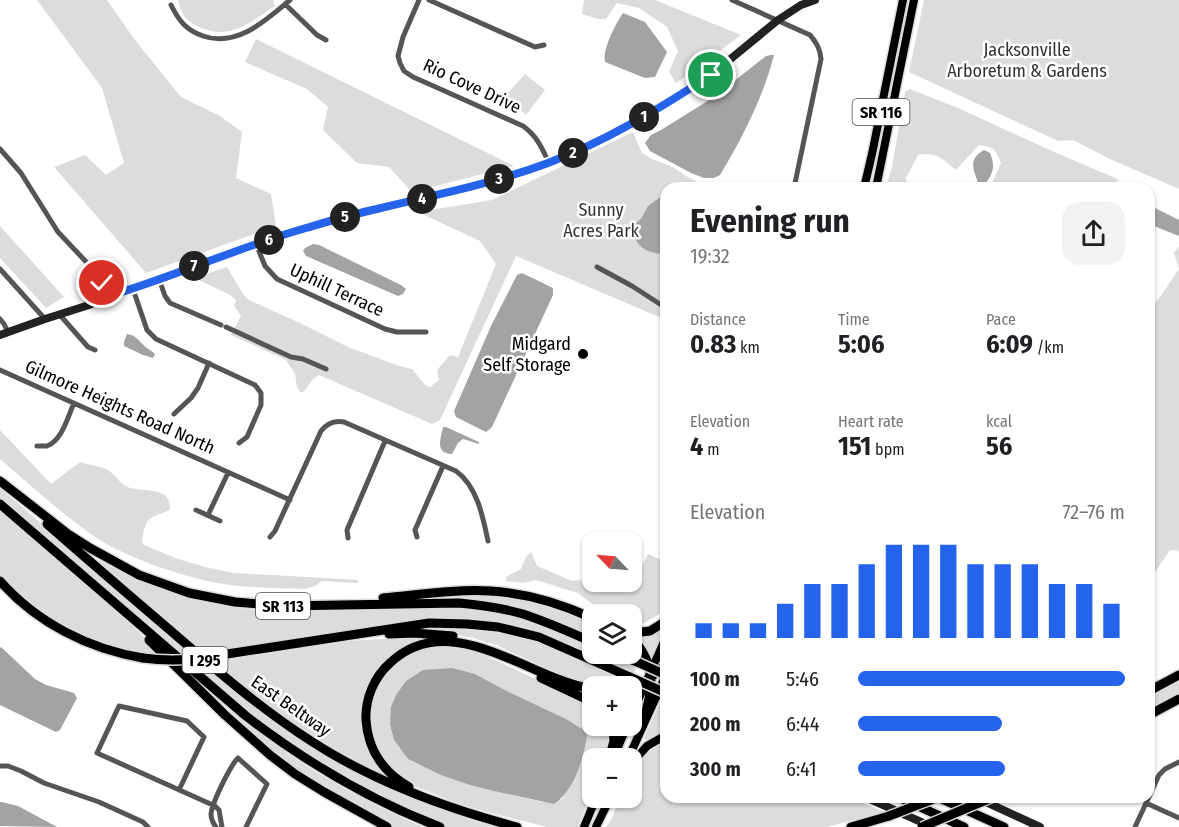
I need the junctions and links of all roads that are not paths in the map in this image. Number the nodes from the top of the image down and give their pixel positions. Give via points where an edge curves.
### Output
1 (419, 0) edge
2 (429, 0) edge
3 (732, 0) edge
4 (815, 0) edge
5 (903, 0) edge
6 (914, 0) edge
7 (288, 2) edge
8 (171, 5) dead end
9 (778, 20) junction
10 (326, 40) dead end
11 (544, 45) dead end
12 (0, 149) edge
13 (549, 163) junction
14 (795, 182) edge
15 (865, 182) edge
16 (877, 182) edge
17 (256, 244) junction
18 (597, 267) dead end
19 (0, 268) edge
20 (159, 279) junction
21 (133, 289) junction
22 (109, 296) junction
23 (660, 304) edge
24 (59, 314) junction
25 (45, 319) junction
26 (0, 320) edge
27 (426, 332) dead end
28 (4, 334) edge
29 (95, 350) dead end
30 (209, 363) junction
31 (326, 369) dead end
32 (0, 370) edge
33 (74, 403) junction
34 (174, 414) dead end
35 (385, 441) junction
36 (239, 443) dead end
37 (37, 446) dead end
38 (443, 466) junction
39 (228, 472) junction
40 (0, 482) edge
41 (290, 500) junction
42 (0, 504) edge
43 (196, 510) dead end
44 (208, 515) junction
45 (220, 520) dead end
46 (270, 537) dead end
47 (417, 537) dead end
48 (348, 538) dead end
49 (488, 541) dead end
50 (0, 581) edge
51 (308, 605) junction
52 (122, 609) junction
53 (582, 614) edge
54 (660, 625) edge
55 (642, 632) edge
56 (363, 633) junction
57 (582, 638) edge
58 (471, 646) junction
59 (642, 651) edge
60 (640, 664) edge
61 (1179, 675) edge
62 (659, 679) edge
63 (642, 684) edge
64 (582, 686) edge
65 (582, 686) edge
66 (1155, 688) edge
67 (582, 697) edge
68 (1179, 699) edge
69 (642, 700) edge
70 (1155, 712) edge
71 (642, 727) edge
72 (660, 738) edge
73 (642, 752) edge
74 (1179, 762) edge
75 (0, 766) edge
76 (1155, 784) edge
77 (179, 790) junction
78 (434, 801) junction
79 (879, 803) edge
80 (911, 803) edge
81 (923, 803) edge
82 (950, 803) edge
83 (955, 803) edge
84 (978, 803) edge
85 (988, 803) edge
86 (1146, 803) joint
87 (213, 806) junction
88 (592, 808) edge
89 (605, 808) edge
90 (979, 816) junction
91 (1179, 818) edge
92 (148, 827) edge
93 (216, 827) edge
94 (222, 827) edge
95 (246, 827) edge
96 (387, 827) edge
97 (440, 827) edge
98 (517, 827) edge
99 (584, 827) edge
100 (596, 827) edge
101 (851, 827) edge
102 (922, 827) edge
103 (932, 827) edge
104 (964, 827) edge
105 (1004, 827) edge
106 (1041, 827) edge
107 (1135, 827) edge

1 - 13 street, Rio Cove Drive via 398,56 404,71 523,126 541,145
2 - 11 street via 535,47
3 - 9 street
4 - 9 street
5 - 15 main road, SR 116
6 - 16 main road, SR 116
7 - 8 street via 253,29 227,39 212,39 192,31 178,19
7 - 10 street via 316,35
9 - 13 street via 711,75 670,102 612,135
9 - 14 street via 810,35 821,52
12 - 22 street
13 - 17 street
17 - 20 street
17 - 27 street, Uphill Terrace via 265,266 277,279 385,329
18 - 23 street
19 - 25 street
20 - 21 street
20 - 31 street via 170,303
21 - 22 street
21 - 30 street via 147,330 156,339
22 - 24 street
24 - 25 street
24 - 29 street
25 - 28 street
26 - 28 street
30 - 34 street via 198,388
30 - 36 street via 259,390 261,405 247,437
32 - 33 street, Gilmore Heights Road North
33 - 37 street via 54,442
33 - 39 street, Gilmore Heights Road North
35 - 38 street
35 - 41 street via 344,422 329,423 321,431
35 - 48 street via 346,530
38 - 47 street via 415,530
38 - 49 street via 466,478 478,502
39 - 41 street, Gilmore Heights Road North
39 - 44 street
40 - 51 highway, SR 113 via 75,539 139,575 235,602
40 - 78 highway, East Beltway / I 295 via 264,708 357,768
41 - 46 street
42 - 52 highway, East Beltway / I 295
43 - 44 street
44 - 45 street
50 - 56 highway, SR 113, bridge via 35,614 61,630 105,649 144,658 189,660
51 - 53 highway via 488,591 550,601
51 - 57 highway, SR 113 via 485,605 546,622
52 - 96 highway via 157,648 270,755
52 - 97 highway, East Beltway / I 295 via 246,716 307,760 375,798
54 - 55 highway
56 - 62 highway, SR 113, bridge via 449,622 498,627 539,636 630,676
56 - 64 highway via 433,634 473,641
58 - 65 highway
58 - 67 highway
58 - 78 highway via 438,641 404,652 385,667 368,699 367,729 382,766
59 - 62 highway
60 - 62 highway, bridge
61 - 66 highway
62 - 63 highway
62 - 69 main road
62 - 71 highway
68 - 70 highway
72 - 73 main road
74 - 76 street via 1165,769
75 - 92 street via 99,802
77 - 77 street via 98,753 120,706 187,722 204,737
77 - 87 street
78 - 98 highway, East Beltway / I 295
79 - 103 street
80 - 104 highway
81 - 101 highway, bridge
82 - 90 highway
83 - 90 highway
84 - 102 highway, bridge
85 - 106 street
86 - 91 street
86 - 107 street
87 - 93 street via 211,815
87 - 94 street via 219,810
87 - 95 street via 238,758 267,784
88 - 99 main road
89 - 100 main road
90 - 105 highway

